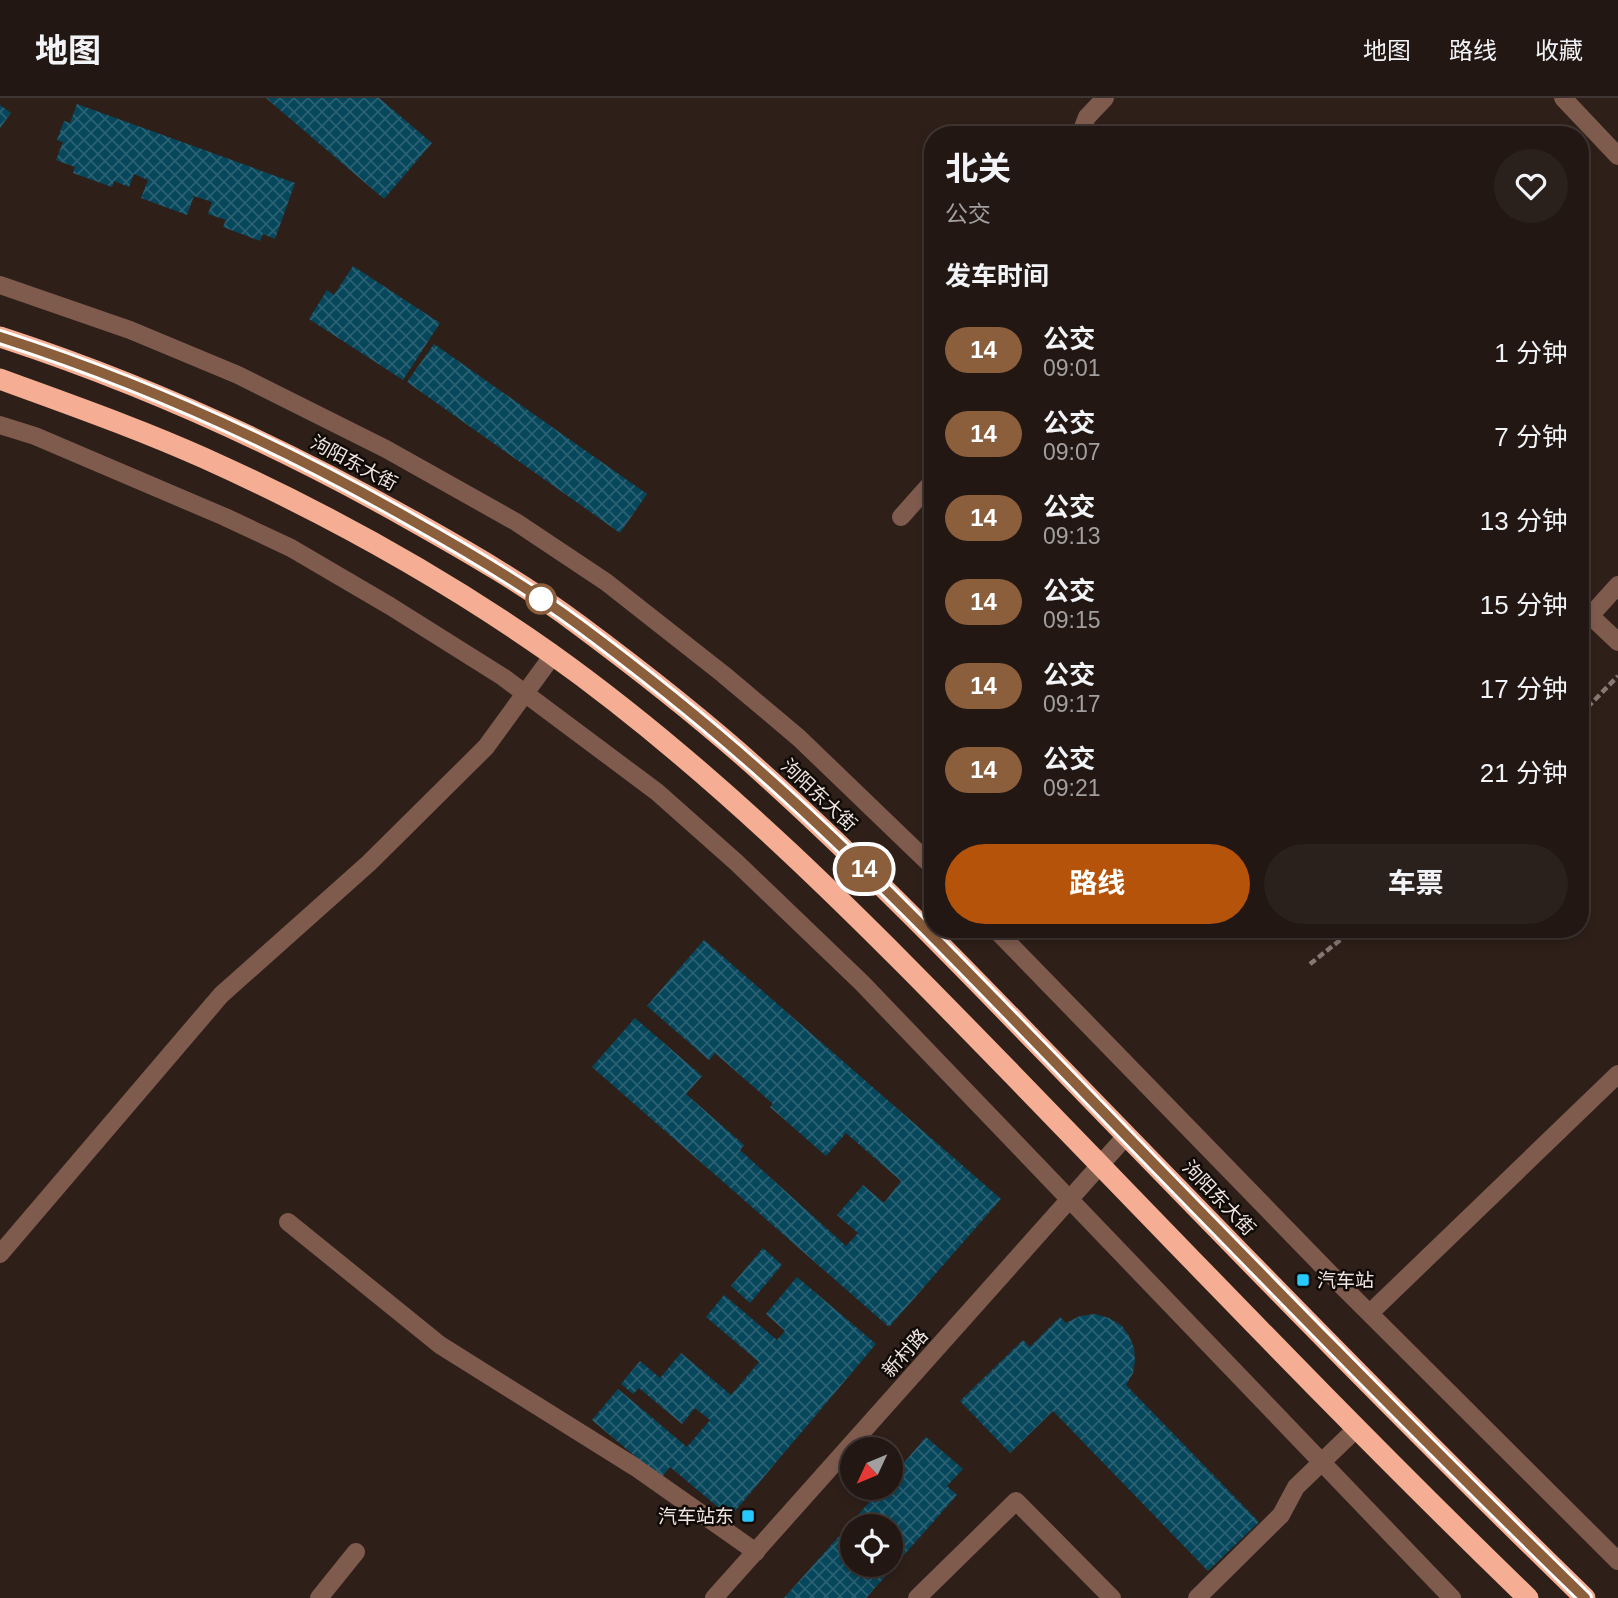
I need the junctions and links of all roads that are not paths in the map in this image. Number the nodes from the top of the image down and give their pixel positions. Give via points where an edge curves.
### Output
1 (1105, 98) edge
2 (1563, 98) edge
3 (1084, 126) edge
4 (1618, 156) edge
5 (0, 285) edge
6 (0, 337) edge
7 (0, 379) edge
8 (0, 425) edge
9 (924, 491) edge
10 (901, 517) dead end
11 (1618, 585) edge
12 (1589, 608) edge
13 (1589, 615) edge
14 (1618, 642) edge
15 (553, 656) junction
16 (525, 694) junction
17 (924, 858) edge
18 (924, 931) edge
19 (931, 938) edge
20 (1004, 938) edge
21 (1618, 1074) edge
22 (1126, 1136) junction
23 (1100, 1165) junction
24 (1069, 1200) junction
25 (288, 1222) dead end
26 (0, 1254) edge
27 (1370, 1313) junction
28 (1357, 1429) junction
29 (1321, 1462) junction
30 (356, 1552) dead end
31 (755, 1552) junction
32 (1618, 1561) edge
33 (319, 1598) edge
34 (714, 1598) edge
35 (918, 1598) edge
36 (1112, 1598) edge
37 (1197, 1598) edge
38 (1452, 1598) edge
39 (1528, 1598) edge
40 (1585, 1598) edge

1 - 3 street
2 - 4 street
5 - 17 street via 130,330 238,375 386,449 516,522 606,583 723,674 799,738
6 - 18 highway, 泃阳东大街 via 218,420 362,492 489,564 576,623 766,776
7 - 15 highway via 156,438 274,491 469,598
8 - 16 street via 73,452 291,548
9 - 10 street
11 - 12 street
13 - 14 street
15 - 16 street
15 - 23 highway via 666,744 796,858
16 - 24 street via 657,792 737,863 862,983
16 - 26 street via 486,747 369,863 221,995
19 - 22 highway, 泃阳东大街
20 - 27 street
21 - 27 street
22 - 23 street, 新村路
22 - 40 highway, 泃阳东大街
23 - 24 street, 新村路
23 - 28 highway
24 - 29 street
24 - 31 street, 新村路
25 - 31 street via 440,1345 635,1467
27 - 32 street
28 - 29 street
28 - 39 highway
29 - 37 street via 1296,1487 1281,1515
29 - 38 street
30 - 33 street
31 - 34 street, 新村路
35 - 36 street via 1016,1501

